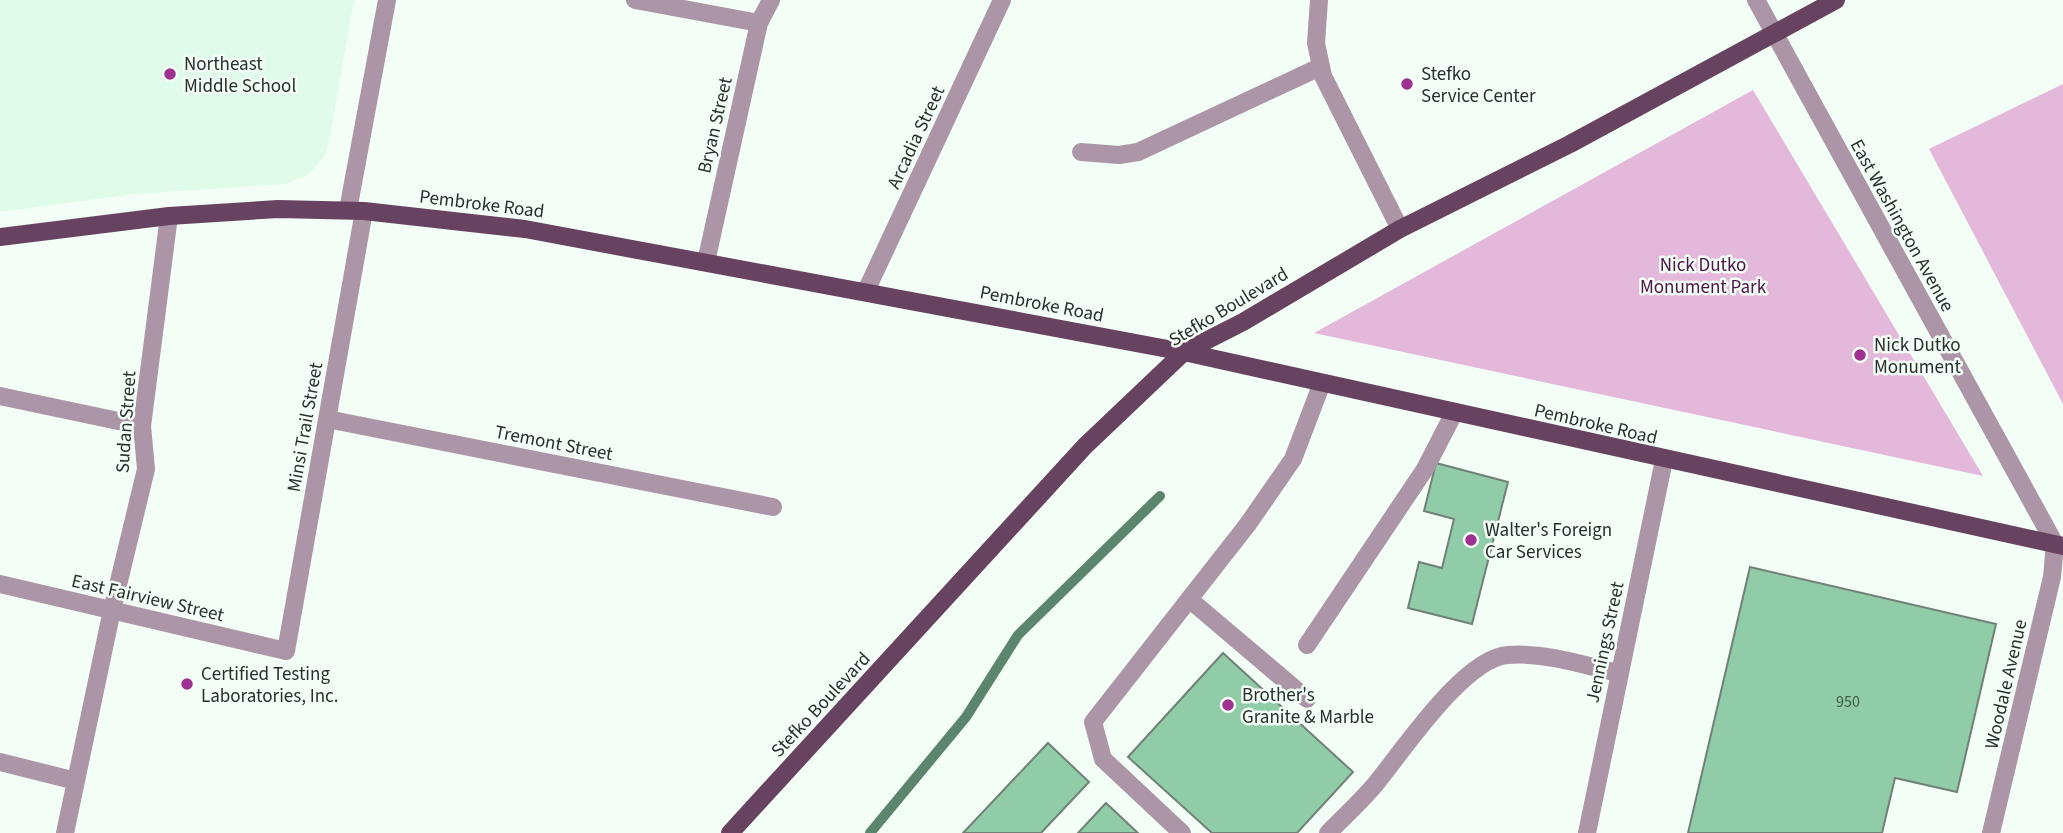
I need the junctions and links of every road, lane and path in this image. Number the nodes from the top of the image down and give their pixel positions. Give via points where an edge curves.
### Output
1 (387, 0) edge
2 (635, 0) edge
3 (771, 0) edge
4 (1002, 0) edge
5 (1319, 0) edge
6 (1756, 0) edge
7 (1836, 0) edge
8 (759, 23) junction
9 (1774, 34) junction
10 (1320, 67) junction
11 (1081, 152) dead end
12 (356, 210) junction
13 (169, 216) junction
14 (1400, 229) junction
15 (0, 237) edge
16 (706, 262) junction
17 (866, 291) junction
18 (1184, 352) junction
19 (1322, 383) junction
20 (0, 397) edge
21 (1454, 413) junction
22 (327, 419) junction
23 (142, 426) junction
24 (1664, 460) junction
25 (773, 507) dead end
26 (2059, 545) edge
27 (0, 584) edge
28 (1189, 599) junction
29 (112, 610) junction
30 (1307, 645) dead end
31 (286, 651) joint
32 (1618, 673) junction
33 (1307, 699) dead end
34 (0, 762) edge
35 (76, 781) junction
36 (65, 833) edge
37 (730, 833) edge
38 (1182, 833) edge
39 (1328, 833) edge
40 (1587, 833) edge
41 (1991, 833) edge

1 - 12 street, Minsi Trail Street
2 - 8 street
3 - 8 street, Bryan Street
4 - 17 street, Arcadia Street
5 - 10 street via 1316,43
6 - 9 street, East Washington Avenue
7 - 9 main road, Stefko Boulevard
8 - 16 street, Bryan Street
9 - 14 main road, Stefko Boulevard
9 - 26 street, East Washington Avenue
10 - 11 street via 1138,152
10 - 14 street
12 - 13 main road, Pembroke Road
12 - 16 main road, Pembroke Road via 525,229
12 - 22 street, Minsi Trail Street
13 - 15 main road, Pembroke Road
13 - 23 street, Sudan Street
14 - 18 main road, Stefko Boulevard
16 - 17 main road, Pembroke Road
17 - 18 main road, Pembroke Road
18 - 19 main road, Pembroke Road
18 - 37 main road, Stefko Boulevard via 1085,446
19 - 21 main road, Pembroke Road
19 - 28 street via 1293,459
20 - 23 street
21 - 24 main road, Pembroke Road
21 - 30 street via 1425,469
22 - 25 street, Tremont Street
22 - 31 street, Minsi Trail Street
23 - 29 street, Sudan Street via 146,469
24 - 26 main road, Pembroke Road
24 - 32 street, Jennings Street
26 - 41 street, Woodale Avenue
27 - 29 street, East Fairview Street
28 - 33 street
28 - 38 street via 1093,722 1103,759
29 - 31 street, East Fairview Street
29 - 35 street, Sudan Street
32 - 39 street via 1570,661 1506,655 1489,662 1454,687 1372,788
32 - 40 street, Jennings Street
34 - 35 street
35 - 36 street, Sudan Street

